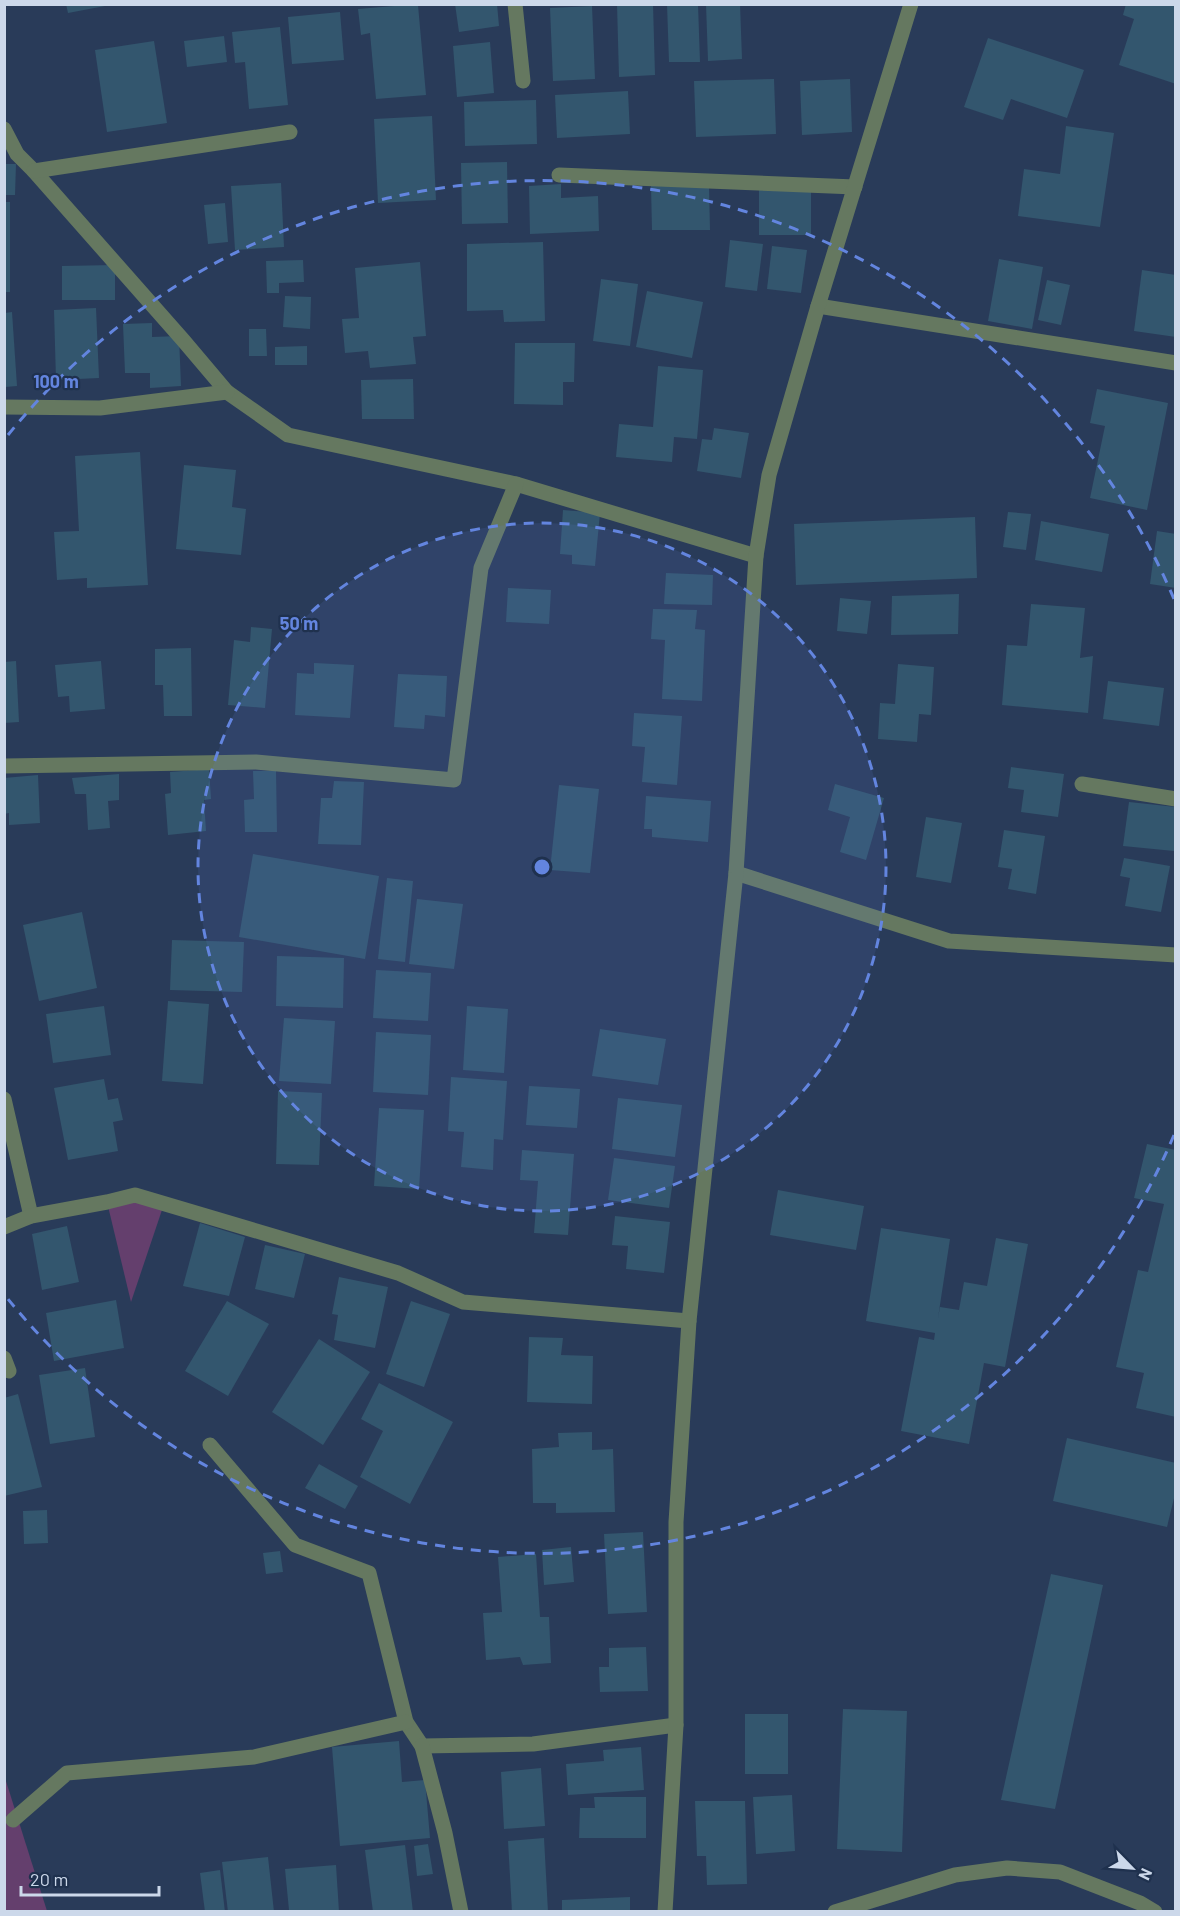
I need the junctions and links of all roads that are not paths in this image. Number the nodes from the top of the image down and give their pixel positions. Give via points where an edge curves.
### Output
1 (515, 4) edge
2 (911, 4) edge
3 (523, 81) dead end
4 (4, 129) edge
5 (290, 132) dead end
6 (11, 154) edge
7 (34, 171) junction
8 (559, 175) dead end
9 (855, 187) junction
10 (818, 306) junction
11 (1176, 363) edge
12 (227, 392) junction
13 (4, 407) edge
14 (516, 484) junction
15 (756, 556) junction
16 (4, 766) edge
17 (1082, 784) dead end
18 (1176, 799) edge
19 (736, 873) junction
20 (1176, 955) edge
21 (4, 1099) edge
22 (31, 1215) junction
23 (4, 1227) edge
24 (689, 1321) junction
25 (210, 1445) dead end
26 (406, 1722) junction
27 (676, 1725) junction
28 (422, 1746) junction
29 (13, 1820) dead end
30 (461, 1911) edge
31 (665, 1911) edge
32 (835, 1911) edge
33 (1155, 1911) edge

1 - 3 street
2 - 9 street
4 - 6 street
5 - 7 street
6 - 7 street
7 - 12 street
8 - 9 street
9 - 10 street
10 - 11 street
10 - 15 street via 769,475
12 - 13 street via 100,408
12 - 14 street via 288,435
14 - 15 street
14 - 16 street via 481,568 454,780 256,762
15 - 19 street
17 - 18 street
19 - 20 street via 949,941
19 - 24 street
21 - 22 street
22 - 23 street
22 - 24 street via 135,1195 398,1273 463,1302
24 - 27 street via 676,1522
25 - 26 street via 295,1545 369,1573
26 - 28 street
26 - 29 street via 254,1757 67,1773
27 - 28 street via 533,1744
27 - 31 street
28 - 30 street
32 - 33 street via 955,1875 1007,1868 1060,1872

